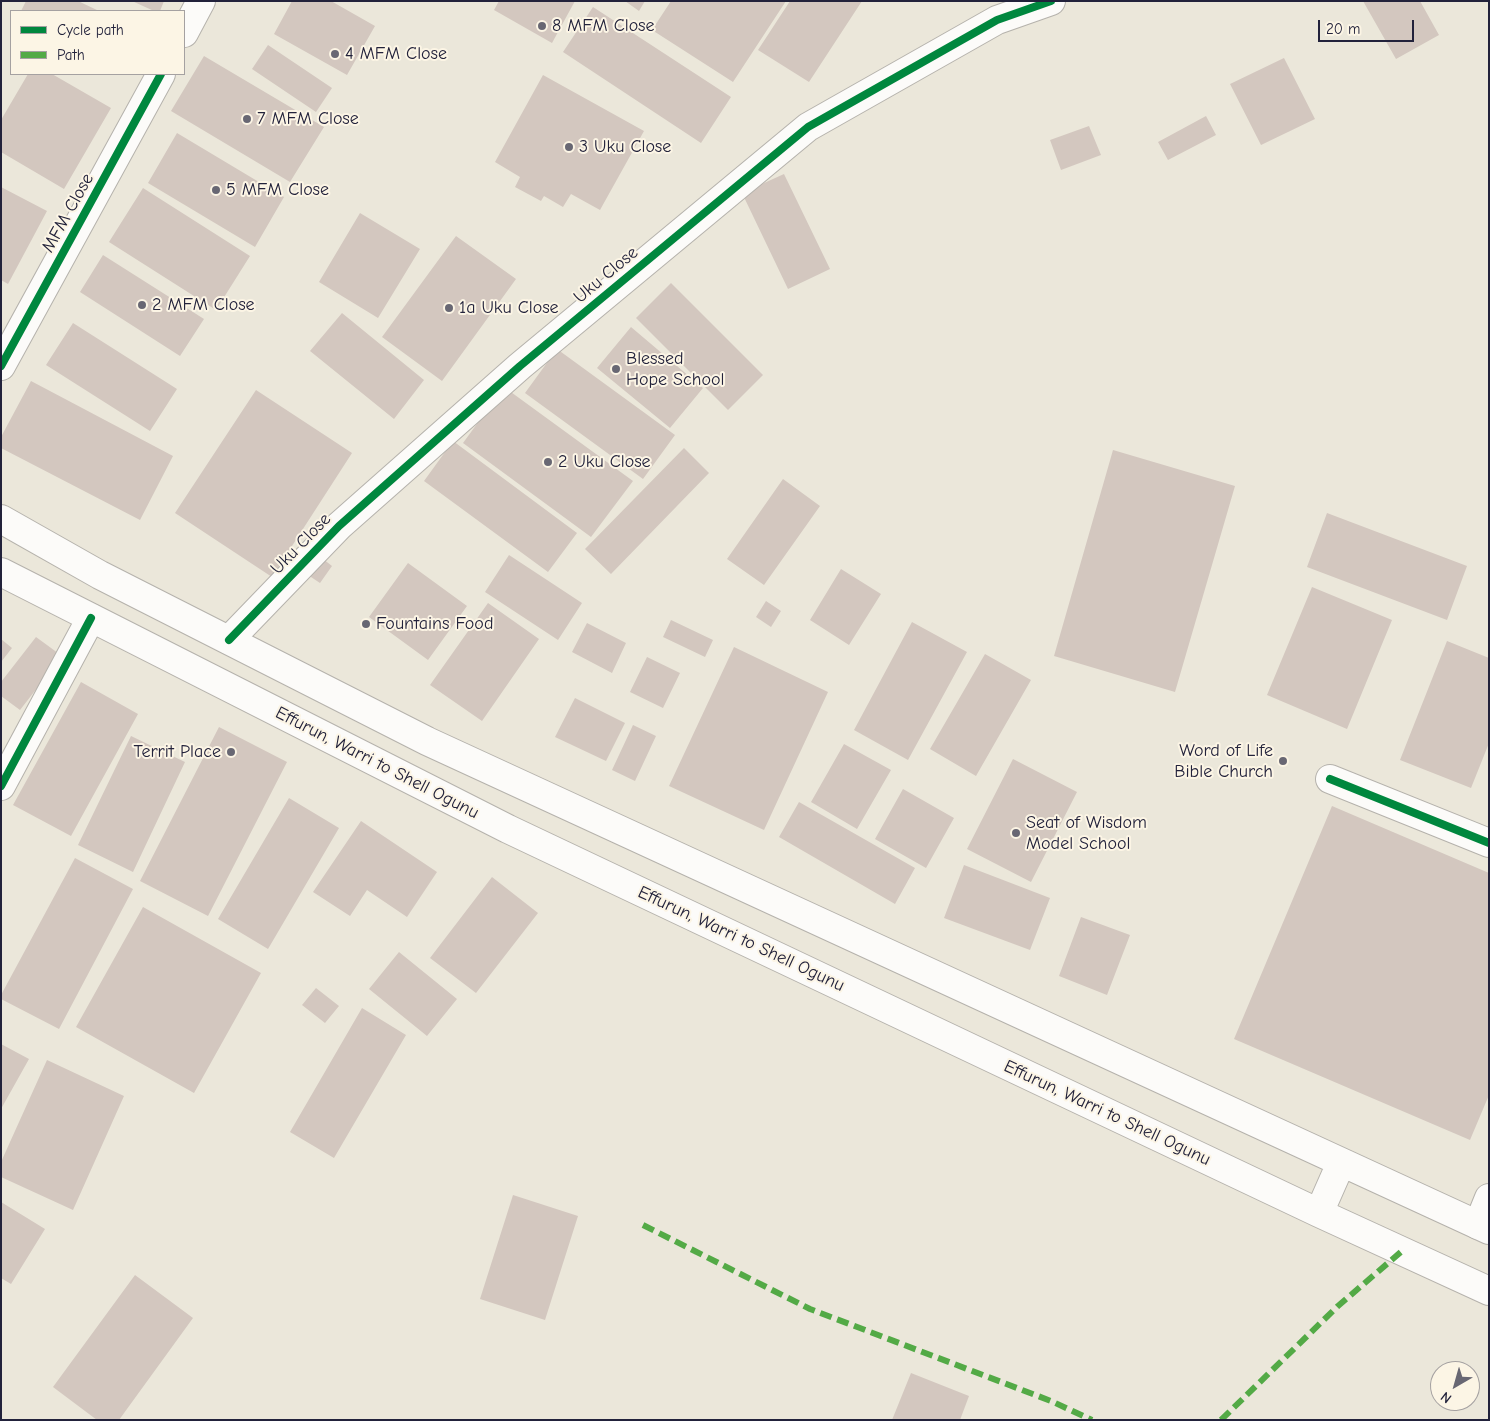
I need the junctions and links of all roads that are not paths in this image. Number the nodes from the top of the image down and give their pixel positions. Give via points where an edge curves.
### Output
1 (201, 1) edge
2 (1051, 1) edge
3 (185, 31) edge
4 (161, 75) edge
5 (1, 366) edge
6 (1, 519) edge
7 (1, 572) edge
8 (91, 618) junction
9 (229, 640) junction
10 (1330, 779) dead end
11 (1, 786) edge
12 (1489, 843) edge
13 (1342, 1163) junction
14 (1489, 1198) edge
15 (1319, 1213) junction
16 (1484, 1227) edge
17 (1489, 1291) edge

1 - 3 main road
2 - 9 main road, Uku Close via 997,20 808,127 520,366 339,526
4 - 5 main road, MFM Close
6 - 9 main road
7 - 8 main road, Effurun, Warri to Shell Ogunu
8 - 11 main road
8 - 15 main road, Effurun, Warri to Shell Ogunu via 508,829
9 - 13 main road via 427,741
10 - 12 main road
13 - 15 main road
13 - 16 main road
14 - 16 main road
15 - 17 main road, Effurun, Warri to Shell Ogunu

